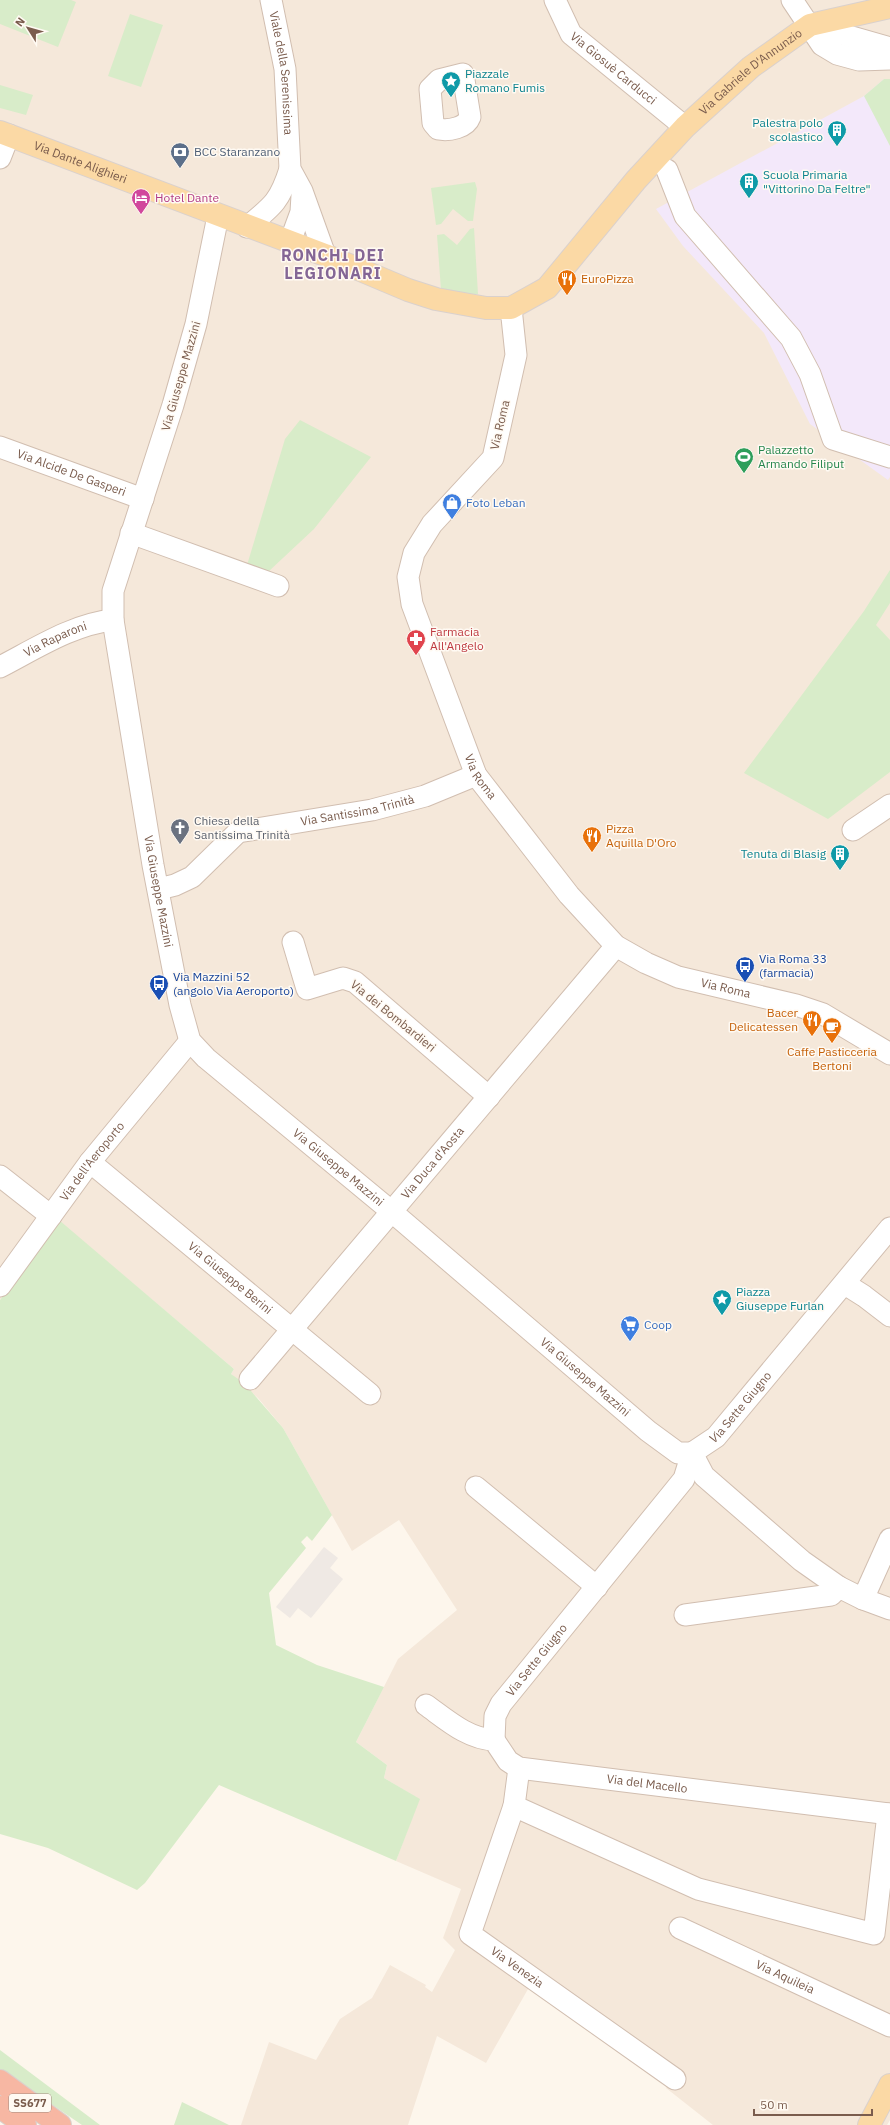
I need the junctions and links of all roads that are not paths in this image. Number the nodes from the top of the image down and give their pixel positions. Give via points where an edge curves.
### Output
1 (272, 0) edge
2 (555, 0) edge
3 (792, 0) edge
4 (890, 7) edge
5 (810, 25) junction
6 (890, 48) edge
7 (890, 59) edge
8 (685, 127) junction
9 (5, 134) edge
10 (0, 158) edge
11 (667, 170) dead end
12 (292, 191) junction
13 (218, 216) junction
14 (247, 227) junction
15 (290, 242) junction
16 (325, 255) junction
17 (511, 308) junction
18 (0, 447) edge
19 (890, 457) edge
20 (143, 499) junction
21 (131, 532) junction
22 (278, 586) dead end
23 (113, 620) junction
24 (0, 667) edge
25 (476, 775) junction
26 (890, 805) edge
27 (853, 830) dead end
28 (159, 889) junction
29 (293, 942) dead end
30 (616, 946) junction
31 (190, 1041) junction
32 (890, 1054) edge
33 (489, 1097) junction
34 (90, 1162) junction
35 (0, 1176) edge
36 (391, 1211) junction
37 (51, 1216) junction
38 (890, 1228) edge
39 (845, 1284) junction
40 (0, 1286) edge
41 (890, 1316) edge
42 (292, 1329) junction
43 (250, 1379) dead end
44 (370, 1394) dead end
45 (692, 1453) junction
46 (476, 1487) dead end
47 (890, 1539) edge
48 (597, 1587) junction
49 (839, 1587) junction
50 (863, 1599) junction
51 (890, 1608) edge
52 (685, 1615) dead end
53 (426, 1705) dead end
54 (494, 1740) junction
55 (518, 1768) junction
56 (514, 1806) junction
57 (889, 1814) edge
58 (680, 1928) dead end
59 (890, 2026) edge
60 (675, 2079) dead end
61 (0, 2081) edge
62 (890, 2085) edge
63 (0, 2107) edge
64 (25, 2125) edge
65 (60, 2125) edge
66 (869, 2125) edge

1 - 12 street, Viale della Serenissima via 285,69
2 - 8 street, Via Giosuè Carducci via 571,34
3 - 5 street
4 - 5 main road, Via Gabriele D'Annunzio
5 - 6 street
5 - 7 street via 822,45 837,54 859,60
5 - 8 main road, Via Gabriele D'Annunzio via 751,66
8 - 17 main road, Via Gabriele D'Annunzio via 636,180 547,288
9 - 10 street
9 - 13 main road, Via Dante Alighieri
11 - 19 street via 685,216 790,338 810,374 833,439
12 - 14 street
12 - 15 street via 285,229
12 - 16 street, Viale della Serenissima
13 - 14 main road, Via Dante Alighieri
13 - 20 street, Via Giuseppe Mazzini via 196,324
14 - 15 main road, Via Dante Alighieri
15 - 16 main road, Via Dante Alighieri
16 - 17 main road, Via Dante Alighieri via 436,299 486,308
17 - 25 street, Via Roma via 516,355 493,458 432,524 414,553 408,577 412,604
18 - 20 street, Via Alcide De Gasperi
20 - 21 street, Via Giuseppe Mazzini
21 - 22 street
21 - 23 street, Via Giuseppe Mazzini via 112,591
23 - 24 street, Via Raparoni via 96,622 80,628
23 - 28 street, Via Giuseppe Mazzini
25 - 28 street, Via Santissima Trinità via 425,796 372,810 238,832 192,877
25 - 30 street, Via Roma via 569,895
26 - 27 street
28 - 31 street, Via Giuseppe Mazzini via 180,1005
29 - 33 street, Via dei Bombardieri via 307,988 343,978 355,982
30 - 32 street, Via Roma via 678,978 796,1005 823,1014
30 - 33 street, Via Duca d'Aosta
31 - 34 street, Via dell'Aeroporto
31 - 36 street, Via Giuseppe Mazzini via 206,1058
33 - 36 street, Via Duca d'Aosta
34 - 37 street, Via dell'Aeroporto
34 - 42 street, Via Giuseppe Berini
35 - 37 street
36 - 42 street, Via Duca d'Aosta
36 - 45 street, Via Giuseppe Mazzini via 648,1431 678,1453
37 - 40 street, Via dell'Aeroporto
38 - 39 street, Via Sette Giugno
39 - 41 street
39 - 45 street, Via Sette Giugno via 716,1436
42 - 43 street, Via Duca d'Aosta
42 - 44 street, Via Giuseppe Berini
45 - 48 street, Via Sette Giugno via 684,1478
45 - 49 street via 710,1482 802,1561
46 - 48 street
47 - 50 street
48 - 54 street, Via Sette Giugno via 501,1704 495,1716
49 - 50 street
49 - 52 street via 831,1595
50 - 51 street
53 - 54 street via 468,1734 483,1740
54 - 55 street via 508,1761
55 - 56 street, Via Venezia
55 - 57 street, Via del Macello
56 - 57 street via 698,1889 874,1934
56 - 60 street, Via Venezia via 470,1934
58 - 59 street, Via Aquileia
61 - 65 highway, SS677
62 - 66 main road
63 - 64 highway, SS677

